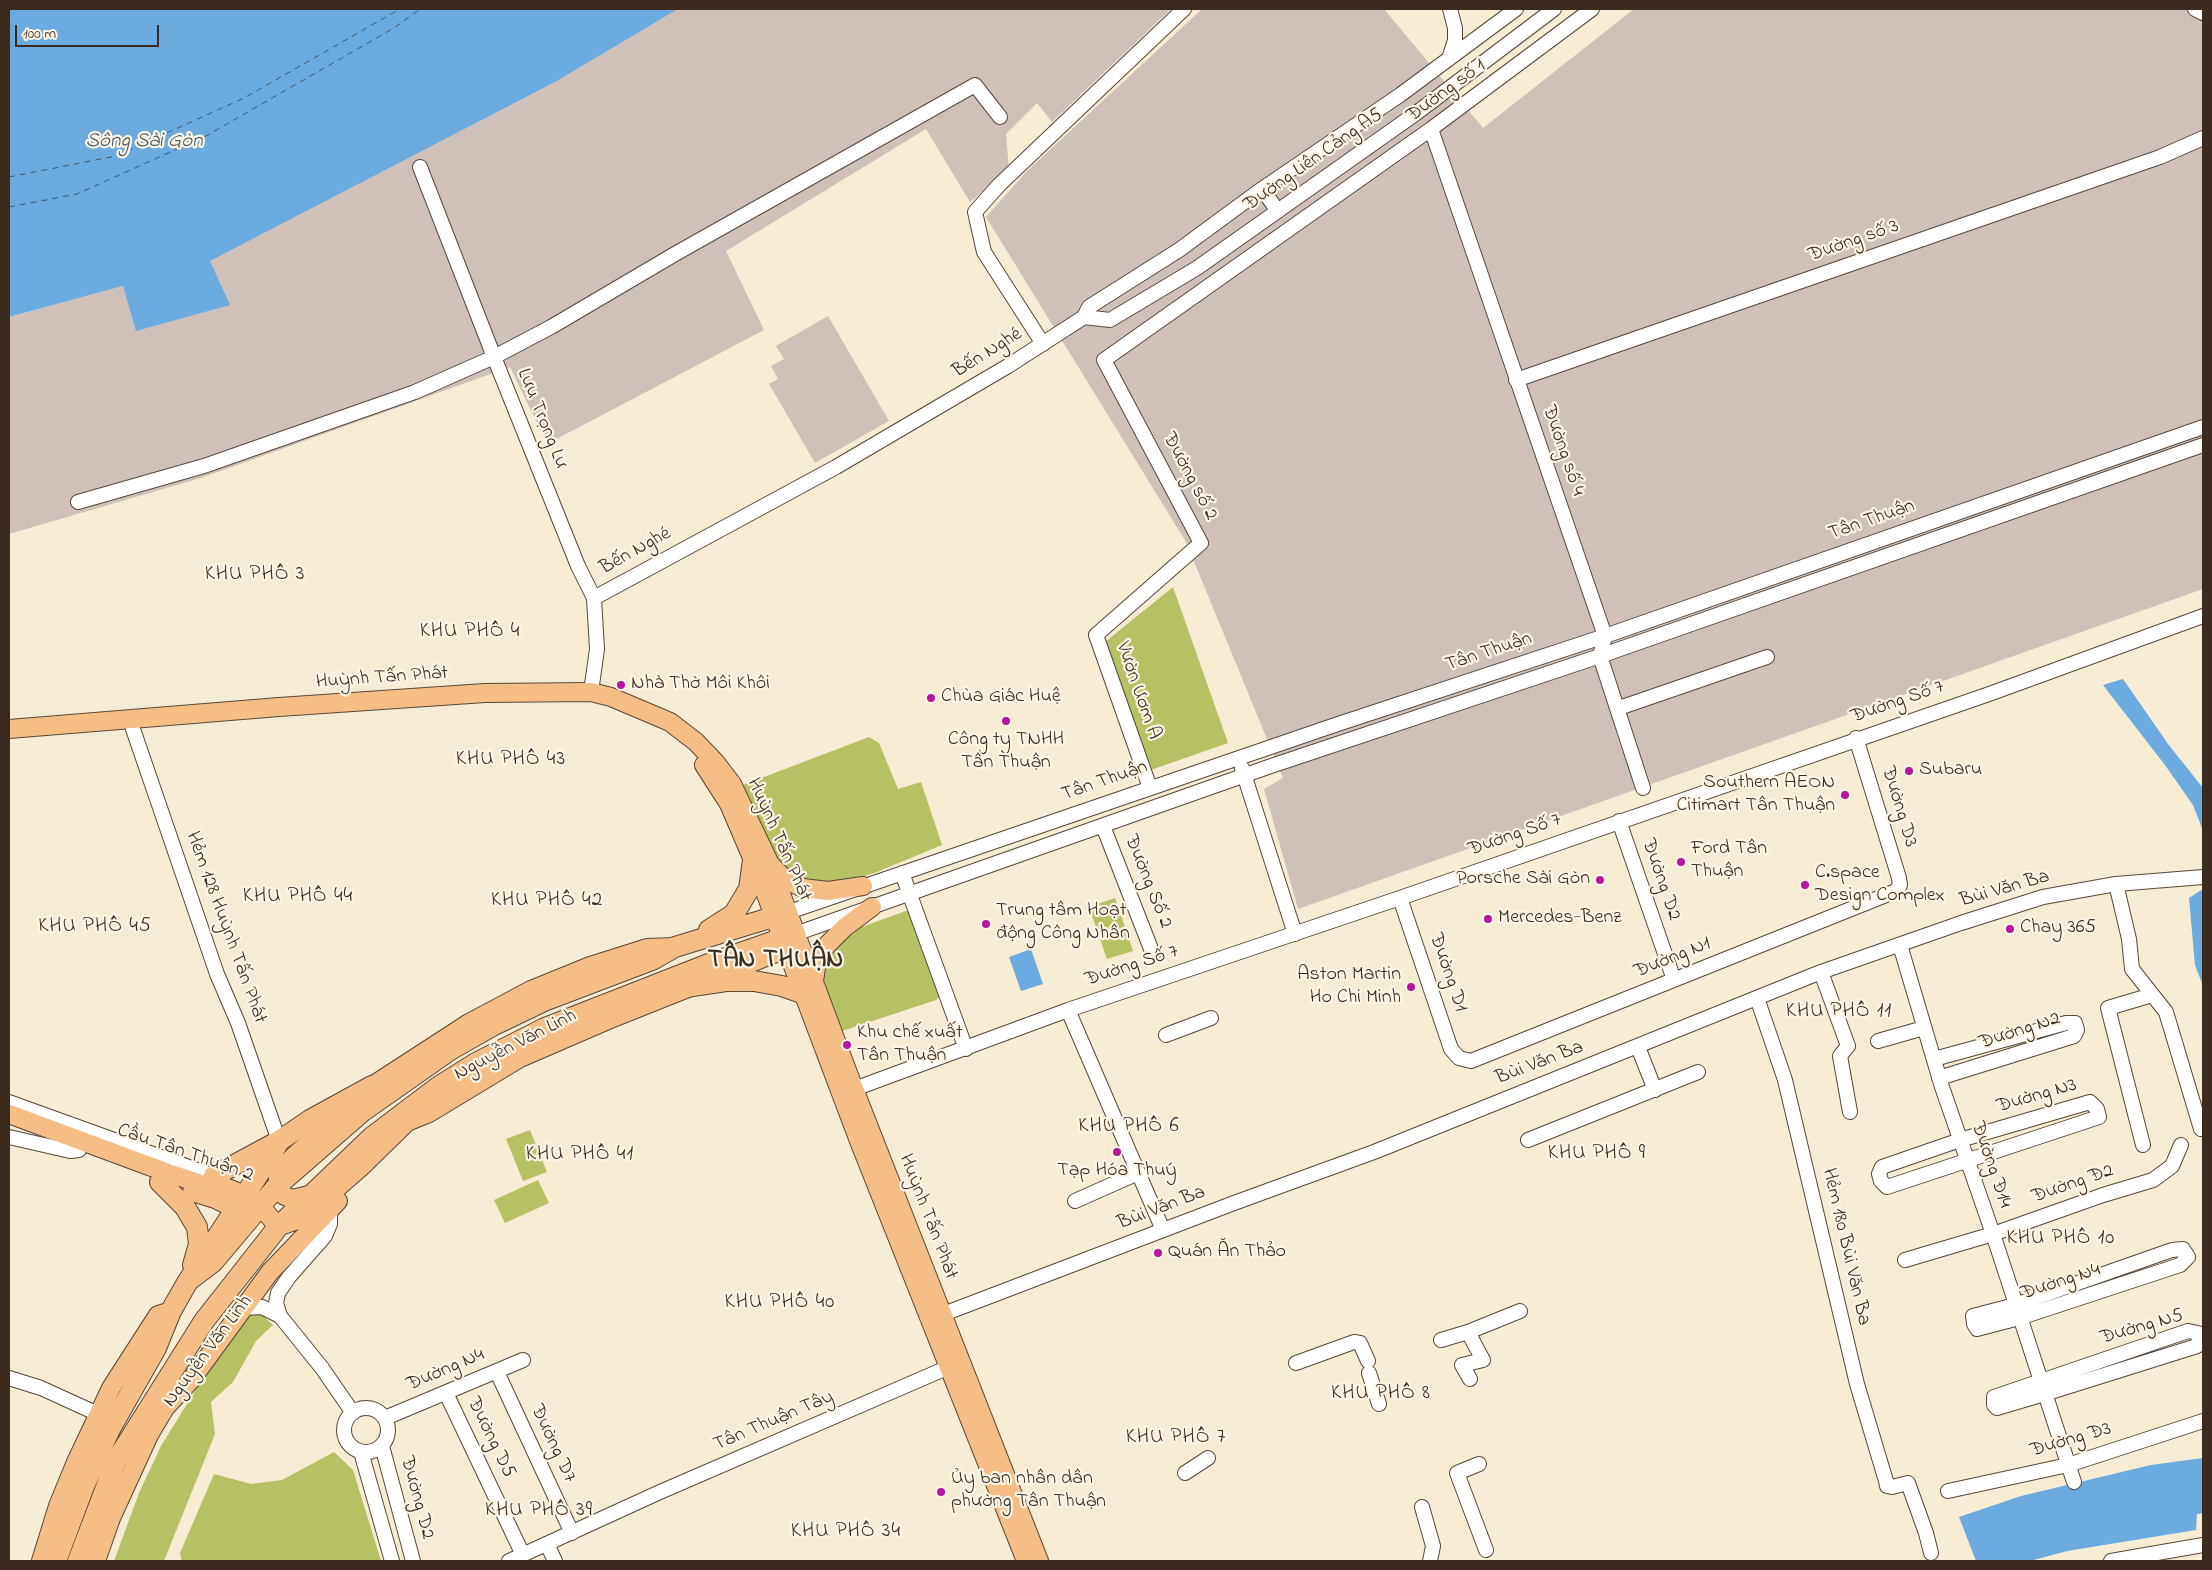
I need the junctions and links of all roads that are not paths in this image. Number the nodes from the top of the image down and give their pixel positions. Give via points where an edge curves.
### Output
1 (1184, 9) edge
2 (1450, 9) edge
3 (1516, 9) edge
4 (1554, 9) edge
5 (1592, 9) edge
6 (2195, 9) edge
7 (2203, 13) edge
8 (1449, 59) junction
9 (1400, 95) junction
10 (1415, 114) junction
11 (1000, 117) dead end
12 (1431, 129) junction
13 (2203, 138) edge
14 (420, 167) dead end
15 (1262, 189) junction
16 (1278, 212) junction
17 (1084, 317) junction
18 (1043, 344) junction
19 (494, 357) junction
20 (1104, 360) joint
21 (1516, 380) junction
22 (2203, 427) edge
23 (2203, 445) edge
24 (78, 502) dead end
25 (1752, 584) junction
26 (594, 598) junction
27 (1758, 601) junction
28 (2203, 616) edge
29 (1096, 635) joint
30 (1605, 636) junction
31 (1600, 656) junction
32 (1767, 657) dead end
33 (589, 698) junction
34 (1624, 706) junction
35 (163, 722) junction
36 (9, 729) edge
37 (133, 729) junction
38 (1856, 738) junction
39 (9, 741) edge
40 (1238, 758) junction
41 (1245, 776) junction
42 (1167, 783) junction
43 (1150, 788) junction
44 (1643, 788) dead end
45 (1173, 801) junction
46 (1619, 821) junction
47 (1103, 826) junction
48 (761, 861) junction
49 (902, 873) junction
50 (2203, 877) edge
51 (2116, 884) junction
52 (863, 886) junction
53 (1899, 887) joint
54 (909, 894) junction
55 (1400, 898) junction
56 (872, 907) junction
57 (780, 915) junction
58 (1295, 934) junction
59 (788, 940) junction
60 (684, 944) junction
61 (1900, 945) junction
62 (1154, 954) dead end
63 (1821, 972) junction
64 (1674, 980) junction
65 (698, 984) junction
66 (809, 988) junction
67 (2152, 995) junction
68 (627, 997) junction
69 (1757, 998) junction
70 (1068, 1010) junction
71 (1211, 1018) dead end
72 (608, 1020) junction
73 (1924, 1028) junction
74 (1166, 1035) dead end
75 (1878, 1041) dead end
76 (1638, 1047) junction
77 (966, 1048) junction
78 (441, 1056) junction
79 (416, 1057) junction
80 (1459, 1058) joint
81 (1934, 1059) junction
82 (1698, 1072) dead end
83 (1939, 1078) junction
84 (372, 1086) junction
85 (1655, 1090) junction
86 (847, 1091) junction
87 (419, 1100) junction
88 (9, 1102) edge
89 (364, 1111) junction
90 (1850, 1112) dead end
91 (9, 1114) edge
92 (407, 1122) junction
93 (9, 1123) edge
94 (2201, 1129) dead end
95 (9, 1137) edge
96 (1528, 1140) dead end
97 (1960, 1140) junction
98 (279, 1141) junction
99 (2143, 1145) dead end
100 (2181, 1145) dead end
101 (79, 1150) junction
102 (1967, 1161) junction
103 (338, 1168) junction
104 (360, 1168) junction
105 (1138, 1173) junction
106 (219, 1181) junction
107 (160, 1182) junction
108 (278, 1184) junction
109 (309, 1195) junction
110 (1075, 1201) dead end
111 (330, 1202) junction
112 (248, 1206) junction
113 (278, 1227) junction
114 (1163, 1230) junction
115 (1993, 1234) junction
116 (1905, 1260) dead end
117 (188, 1281) junction
118 (243, 1308) junction
119 (171, 1311) junction
120 (1520, 1311) dead end
121 (2017, 1311) junction
122 (280, 1316) junction
123 (936, 1316) junction
124 (229, 1326) junction
125 (1468, 1332) junction
126 (210, 1336) junction
127 (1441, 1340) dead end
128 (189, 1344) junction
129 (523, 1360) dead end
130 (1296, 1363) dead end
131 (950, 1367) junction
132 (497, 1372) junction
133 (9, 1378) edge
134 (1470, 1379) dead end
135 (2042, 1388) junction
136 (446, 1393) junction
137 (1379, 1404) dead end
138 (166, 1408) junction
139 (353, 1413) junction
140 (98, 1414) junction
141 (385, 1418) junction
142 (2203, 1421) edge
143 (382, 1446) junction
144 (361, 1452) junction
145 (1208, 1458) dead end
146 (1478, 1464) dead end
147 (2068, 1465) junction
148 (1185, 1473) dead end
149 (2074, 1482) dead end
150 (1948, 1491) dead end
151 (1422, 1507) dead end
152 (572, 1533) junction
153 (547, 1544) junction
154 (2197, 1546) edge
155 (1486, 1550) dead end
156 (1931, 1553) dead end
157 (523, 1555) junction
158 (41, 1561) edge
159 (56, 1561) edge
160 (78, 1561) edge
161 (96, 1561) edge
162 (392, 1561) edge
163 (412, 1561) edge
164 (509, 1561) edge
165 (555, 1561) edge
166 (1026, 1561) edge
167 (1039, 1561) edge
168 (1435, 1561) edge
169 (2111, 1561) edge
170 (2194, 1561) edge

1 - 18 street, Bến Nghé via 998,185 975,212 984,252
2 - 8 street via 1455,40
3 - 8 street, Đường Liên Cảng A5
4 - 10 street, Đường Liên Cảng A5
5 - 12 street, Đường số 1
6 - 7 street
8 - 9 street, Đường Liên Cảng A5
9 - 10 street
9 - 15 street, Đường Liên Cảng A5
10 - 16 street, Đường Liên Cảng A5
11 - 19 street via 975,85
12 - 20 street, Đường số 1
12 - 21 street, Đường số 4
13 - 21 street, Đường số 3 via 2160,157
14 - 19 street, Lưu Trọng Lư
15 - 16 street
15 - 17 street, Đường Liên Cảng A5 via 1179,250 1089,307
16 - 17 street, Đường Liên Cảng A5 via 1197,268 1110,320
17 - 18 street, Đường Liên Cảng A5
18 - 26 street, Bến Nghé via 843,463
19 - 24 street via 415,392 213,463
19 - 26 street, Lưu Trọng Lư via 578,566
20 - 29 street, Đường số 2 via 1201,542
21 - 30 street, Đường số 4
22 - 25 street, Tân Thuận
23 - 27 street, Tân Thuận
25 - 27 street
25 - 30 street, Tân Thuận
26 - 33 street, Lưu Trọng Lư via 597,649
27 - 31 street, Tân Thuận
28 - 38 street, Đường Số 7
29 - 43 street, Vườn Ươm A
30 - 31 street
30 - 40 street, Tân Thuận
31 - 34 street
31 - 41 street, Tân Thuận
32 - 34 street
33 - 35 main road, Huỳnh Tấn Phát via 485,693 316,710 279,707
33 - 48 main road, Huỳnh Tấn Phát via 649,722 672,734 690,749 708,770
34 - 44 street
35 - 36 main road, Huỳnh Tấn Phát
35 - 37 main road, Huỳnh Tấn Phát
37 - 39 main road, Huỳnh Tấn Phát
37 - 98 street, Hẻm 128 Huỳnh Tấn Phát via 217,974 238,1023
38 - 46 street, Đường Số 7
38 - 53 street, Đường D3
40 - 41 street
40 - 42 street, Tân Thuận
41 - 45 street, Tân Thuận
41 - 58 street
42 - 43 street, Tân Thuận
42 - 45 street
43 - 49 street, Tân Thuận
45 - 47 street, Tân Thuận
46 - 55 street, Đường Số 7
46 - 64 street, Đường D2
47 - 54 street, Tân Thuận
47 - 62 street, Đường Số 2
48 - 52 main road via 803,888 828,890
48 - 57 main road, Huỳnh Tấn Phát
48 - 60 highway via 734,914
49 - 52 street, Tân Thuận
49 - 54 street
50 - 51 street, Bùi Văn Ba
51 - 61 street, Bùi Văn Ba via 2043,897
51 - 67 street via 2129,938 2132,969
52 - 57 street, Tân Thuận
53 - 64 street, Đường N1 via 1892,894
54 - 56 street, Tân Thuận
54 - 77 street
55 - 58 street, Đường Số 7
55 - 80 street, Đường D1 via 1451,1049
56 - 59 street, Tân Thuận
56 - 66 main road via 826,946 817,961
57 - 59 main road, Huỳnh Tấn Phát
57 - 60 highway, Nguyễn Văn Linh
58 - 70 street, Đường Số 7
59 - 65 main road, Nguyễn Văn Linh
59 - 66 main road, Huỳnh Tấn Phát
59 - 68 highway, Nguyễn Văn Linh via 706,965
60 - 78 highway, Nguyễn Văn Linh via 652,960 544,1001
60 - 79 main road, Nguyễn Văn Linh via 647,948 539,987 469,1023
61 - 63 street, Bùi Văn Ba
61 - 73 street, Đường Đ14
63 - 69 street, Bùi Văn Ba
63 - 90 street via 1848,1046 1840,1056
64 - 80 street, Đường N1 via 1471,1060
65 - 66 highway via 754,981
65 - 68 highway
65 - 72 main road, Nguyễn Văn Linh
66 - 86 main road, Huỳnh Tấn Phát
67 - 94 street via 2166,1012
67 - 99 street via 2108,1008
68 - 72 highway
68 - 87 highway, Nguyễn Văn Linh via 537,1032 476,1063
69 - 76 street, Bùi Văn Ba
69 - 156 street, Hẻm 180 Bùi Văn Ba via 1785,1080 1857,1384 1886,1481 1892,1487 1907,1483
70 - 77 street, Đường Số 7
70 - 105 street
71 - 74 street
72 - 92 main road, Nguyễn Văn Linh via 520,1058 429,1113
73 - 75 street
73 - 81 street, Đường Đ14
76 - 85 street
76 - 114 street, Bùi Văn Ba via 1374,1152
77 - 86 street, Đường Số 7
78 - 79 highway
78 - 89 highway, Nguyễn Văn Linh
79 - 84 main road, Nguyễn Văn Linh
81 - 83 street, Đường Đ14
81 - 83 street, Đường N2 via 2066,1023 2075,1023 2077,1030 2074,1036
82 - 85 street
83 - 97 street, Đường Đ14
84 - 89 highway
84 - 98 highway
84 - 108 main road, Nguyễn Văn Linh via 293,1157 278,1176
85 - 96 street
86 - 123 main road, Huỳnh Tấn Phát
87 - 92 highway
87 - 103 highway, Nguyễn Văn Linh
88 - 106 street
89 - 108 highway, Nguyễn Văn Linh
91 - 106 main road, Cầu Tân Thuận 2 via 168,1173 211,1186
92 - 104 main road, Nguyễn Văn Linh
93 - 101 main road, Cầu Tân Thuận 2
95 - 101 street, Cầu Tân Thuận 2 via 70,1151
97 - 102 street, Đường Đ14
97 - 102 street via 1882,1167 1878,1174 1887,1187
97 - 102 street, Đường N3 via 2090,1102 2097,1109 2098,1117
98 - 106 highway
98 - 112 highway, Nguyễn Văn Linh
100 - 115 street, Đường Đ2 via 2172,1166 2153,1180 2103,1194
101 - 107 main road, Cầu Tân Thuận 2
102 - 115 street, Đường Đ14
103 - 104 main road
103 - 109 highway, Nguyễn Văn Linh
104 - 111 main road, Nguyễn Văn Linh
105 - 110 street
105 - 114 street
106 - 112 main road, Cầu Tân Thuận 2
107 - 112 main road, Cầu Tân Thuận 2
107 - 117 highway via 185,1207 197,1227 199,1244
108 - 109 main road via 283,1196 292,1199
108 - 112 highway, Nguyễn Văn Linh
109 - 113 highway, Nguyễn Văn Linh
111 - 113 main road, Nguyễn Văn Linh via 303,1218
111 - 118 main road, Nguyễn Văn Linh
111 - 122 street via 330,1224 325,1236 278,1293 276,1303
112 - 113 main road, Cầu Tân Thuận 2
112 - 117 highway, Nguyễn Văn Linh via 213,1262
113 - 126 main road, Nguyễn Văn Linh via 268,1253
113 - 128 highway, Nguyễn Văn Linh via 233,1281
114 - 123 street, Bùi Văn Ba
115 - 116 street, Đường Đ2
115 - 121 street, Đường Đ14
117 - 119 highway, Nguyễn Văn Linh
118 - 122 street via 262,1307
118 - 124 main road, Nguyễn Văn Linh
119 - 140 main road, Nguyễn Văn Linh via 158,1315
119 - 159 highway, Nguyễn Văn Linh via 156,1348 110,1429
120 - 125 street
121 - 121 street, Đường N4 via 2180,1265 2188,1257 2183,1249 2172,1250
121 - 135 street, Đường Đ14
122 - 139 street
123 - 131 main road, Huỳnh Tấn Phát
123 - 167 main road, Huỳnh Tấn Phát
124 - 126 main road
124 - 138 main road, Nguyễn Văn Linh via 191,1380
125 - 127 street
125 - 134 street via 1483,1360 1462,1365
126 - 128 main road, Nguyễn Văn Linh
126 - 138 main road via 168,1394
128 - 160 highway, Nguyễn Văn Linh via 116,1461
129 - 132 street, Đường N4
130 - 137 street via 1354,1342 1360,1343
131 - 152 street, Tân Thuận Tây
131 - 166 main road, Huỳnh Tấn Phát
132 - 136 street, Đường N4
132 - 152 street, Đường D7
133 - 140 street via 42,1388
135 - 135 street, Đường N5 via 2197,1346 2200,1336 2188,1331
135 - 147 street, Đường Đ14
136 - 141 street, Đường N4
136 - 157 street, Đường D5
138 - 161 main road, Nguyễn Văn Linh via 146,1442
139 - 141 street via 367,1408
139 - 144 street via 344,1432 348,1442
140 - 158 main road, Nguyễn Văn Linh via 58,1506
141 - 143 street via 388,1433
142 - 147 street, Đường Đ3
143 - 144 street
143 - 163 street, Đường D2
144 - 162 street, Đường D2
145 - 148 street
146 - 155 street via 1457,1473
147 - 149 street, Đường Đ14
147 - 150 street, Đường Đ3
151 - 168 street
152 - 153 street
153 - 157 street
153 - 165 street
154 - 169 street
154 - 170 street
157 - 164 street

